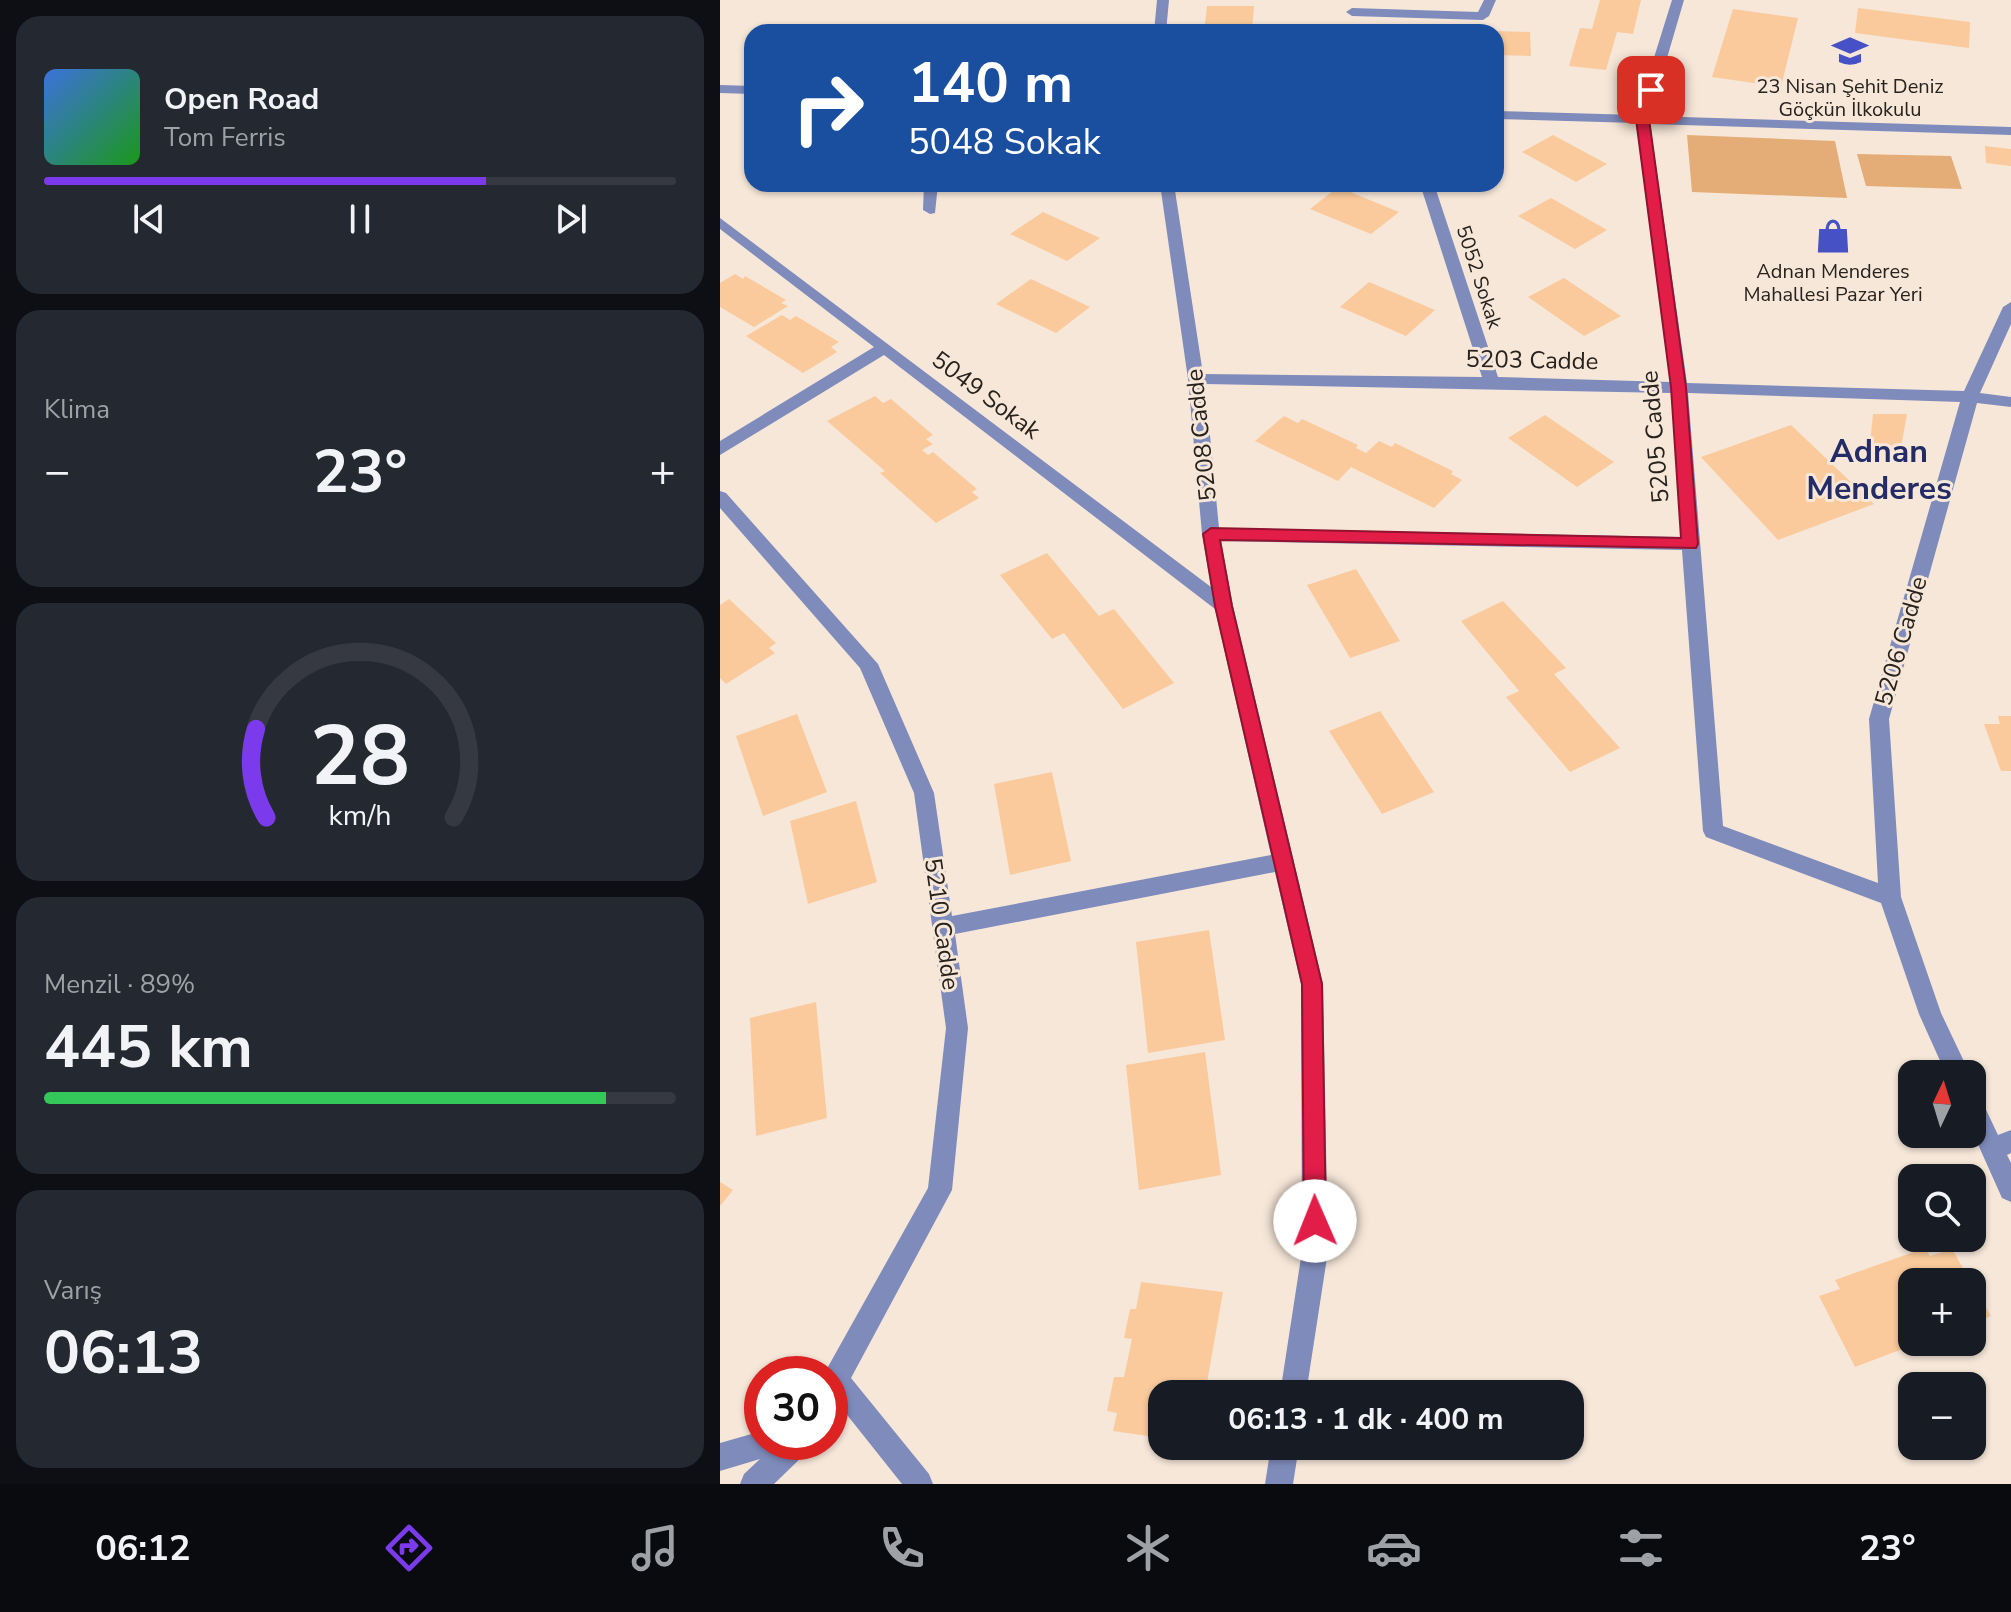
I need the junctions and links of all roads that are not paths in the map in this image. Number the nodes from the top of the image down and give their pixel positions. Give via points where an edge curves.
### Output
1 (1163, 0) edge
2 (1490, 0) edge
3 (1678, 0) edge
4 (1352, 11) edge
5 (1161, 24) edge
6 (720, 89) edge
7 (744, 90) edge
8 (1504, 115) edge
9 (1642, 119) junction
10 (2011, 131) edge
11 (931, 192) edge
12 (1168, 192) edge
13 (1430, 192) edge
14 (930, 210) dead end
15 (720, 222) edge
16 (2011, 307) edge
17 (884, 348) junction
18 (1196, 379) junction
19 (1492, 382) junction
20 (1679, 387) junction
21 (1970, 397) junction
22 (2011, 402) edge
23 (720, 449) edge
24 (720, 497) edge
25 (1211, 534) junction
26 (1690, 544) junction
27 (1224, 606) junction
28 (1284, 861) junction
29 (1890, 897) junction
30 (943, 927) junction
31 (1951, 1060) edge
32 (1986, 1124) edge
33 (2002, 1145) edge
34 (2011, 1190) edge
35 (848, 1358) edge
36 (1295, 1380) edge
37 (848, 1402) edge
38 (744, 1450) edge
39 (720, 1457) edge
40 (779, 1460) edge
41 (1283, 1460) edge
42 (754, 1484) edge
43 (919, 1484) edge
44 (1279, 1484) edge

1 - 5 street
2 - 4 street via 1483,16
3 - 9 street, 5205 Cadde
6 - 7 street
8 - 9 street
9 - 10 street
9 - 20 street, 5205 Cadde
11 - 14 street
12 - 18 street, 5208 Cadde
13 - 19 street, 5052 Sokak
15 - 17 street, 5049 Sokak
16 - 21 street, 5206 Cadde
17 - 23 street
17 - 27 street, 5049 Sokak
18 - 19 street, 5203 Cadde
18 - 25 street, 5208 Cadde
19 - 20 street, 5203 Cadde
20 - 21 street, 5203 Cadde
20 - 26 street, 5205 Cadde
21 - 22 street, 5203 Cadde
21 - 29 street, 5206 Cadde via 1879,719
24 - 30 street, 5210 Cadde via 868,664 924,793
25 - 26 street
25 - 27 street, 5208 Cadde
26 - 29 street, 5205 Cadde via 1713,831
27 - 28 street, 5208 Cadde
28 - 30 street
28 - 36 street, 5208 Cadde via 1312,984 1315,1251
29 - 31 street, 5206 Cadde
30 - 35 street, 5210 Cadde via 957,1028 940,1190
32 - 33 street
33 - 34 street
37 - 43 street
38 - 39 street
40 - 42 street
41 - 44 street

